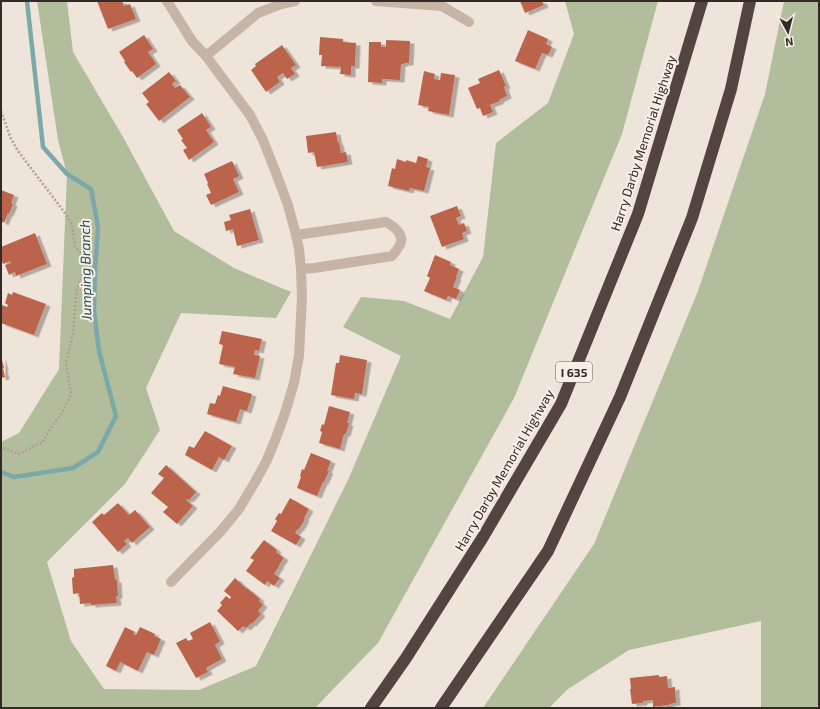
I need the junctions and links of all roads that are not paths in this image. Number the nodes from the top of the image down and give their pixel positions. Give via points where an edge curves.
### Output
1 (168, 1) edge
2 (295, 1) edge
3 (376, 1) edge
4 (702, 1) edge
5 (750, 1) edge
6 (470, 22) dead end
7 (206, 56) junction
8 (296, 235) junction
9 (301, 268) junction
10 (171, 582) dead end
11 (371, 708) edge
12 (441, 708) edge

1 - 7 street via 192,41
2 - 7 street via 258,13
3 - 6 street via 442,6
4 - 11 highway, Harry Darby Memorial Highway / I 635 via 638,214 561,404 483,537
5 - 12 highway via 731,89 692,218 620,397 548,551
7 - 8 street via 250,115 263,140 286,199
8 - 9 street
8 - 9 street via 386,222 395,227 401,236 401,243 392,256
9 - 10 street via 299,356 294,384 276,438 255,482 238,509 220,532

